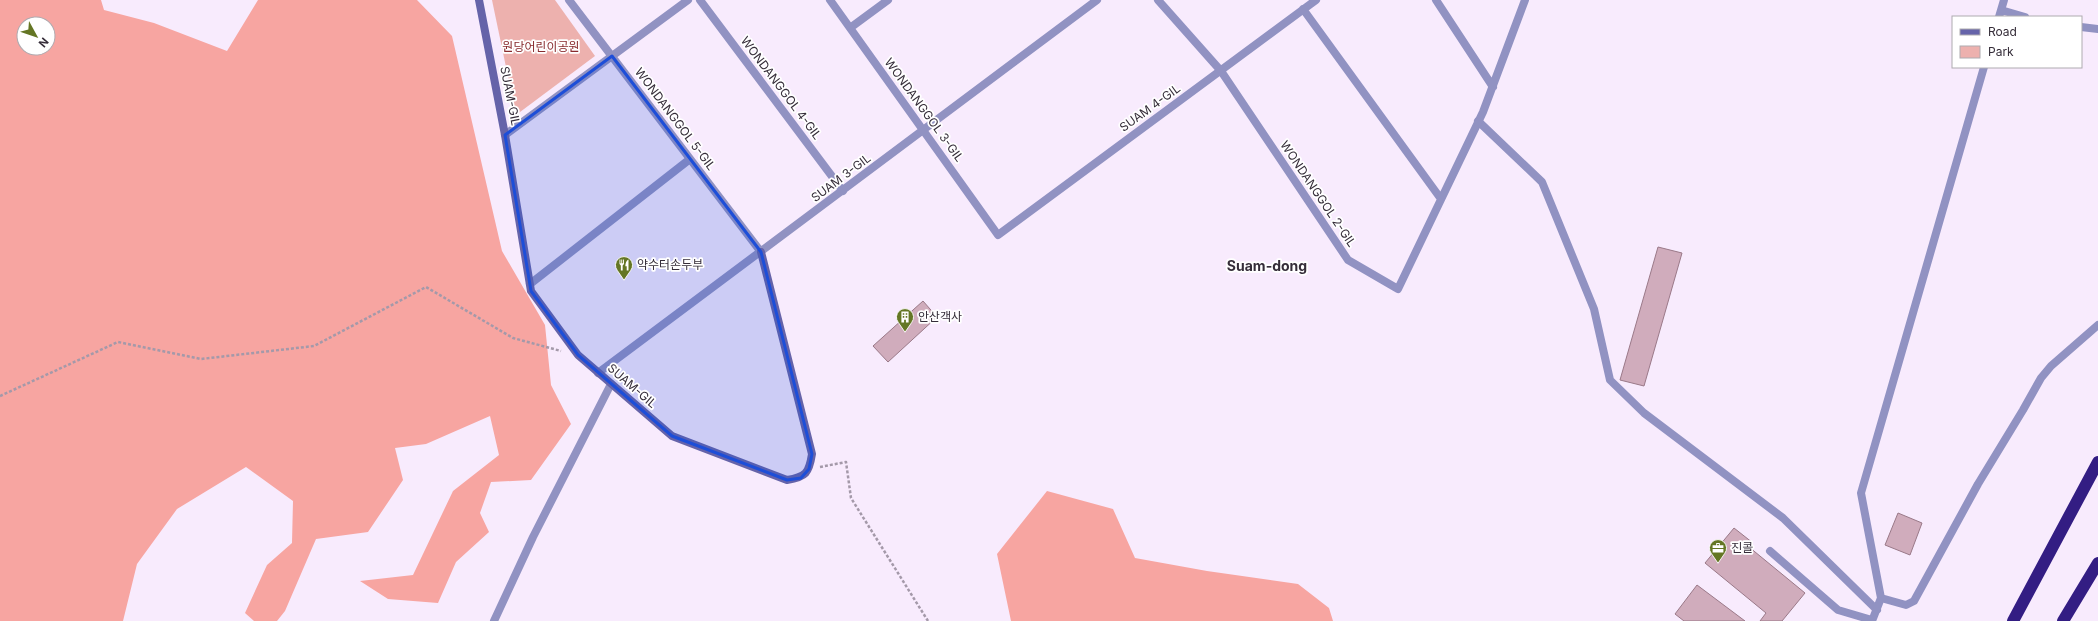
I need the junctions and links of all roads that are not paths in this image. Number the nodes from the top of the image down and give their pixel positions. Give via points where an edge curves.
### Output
1 (479, 0) edge
2 (569, 0) edge
3 (688, 0) edge
4 (700, 0) edge
5 (830, 0) edge
6 (888, 0) edge
7 (1097, 0) edge
8 (1158, 0) edge
9 (1316, 0) edge
10 (1436, 0) edge
11 (1524, 0) edge
12 (2004, 0) edge
13 (1303, 10) junction
14 (2000, 14) edge
15 (2017, 16) edge
16 (2082, 27) edge
17 (850, 28) junction
18 (2098, 29) edge
19 (612, 56) junction
20 (1984, 68) edge
21 (1221, 70) junction
22 (1493, 87) junction
23 (1478, 121) junction
24 (924, 131) junction
25 (505, 135) junction
26 (690, 159) junction
27 (843, 191) junction
28 (1441, 199) junction
29 (998, 235) joint
30 (761, 252) junction
31 (530, 284) junction
32 (2098, 324) edge
33 (598, 373) junction
34 (611, 384) junction
35 (2097, 463) edge
36 (1770, 551) dead end
37 (2098, 563) edge
38 (1882, 598) junction
39 (1877, 610) junction
40 (494, 621) edge
41 (1872, 621) edge
42 (2013, 621) edge
43 (2063, 621) edge

1 - 25 street, SUAM-GIL
2 - 19 street, WONDANGGOL 5-GIL
3 - 19 street
4 - 27 street, WONDANGGOL 4-GIL
5 - 17 street, WONDANGGOL 3-GIL
6 - 17 street
7 - 24 street, SUAM 3-GIL
8 - 21 street, WONDANGGOL 2-GIL
9 - 13 street, SUAM 4-GIL
10 - 22 street
11 - 22 street, WONDANGGOL 2-GIL
12 - 14 street
13 - 21 street, SUAM 4-GIL
13 - 28 street
14 - 15 street
16 - 18 street
17 - 24 street, WONDANGGOL 3-GIL
19 - 25 street
19 - 26 street, WONDANGGOL 5-GIL
20 - 38 street via 1861,493
21 - 28 street, WONDANGGOL 2-GIL via 1348,260 1398,289
21 - 29 street, SUAM 4-GIL
22 - 23 street, WONDANGGOL 2-GIL
23 - 28 street, WONDANGGOL 2-GIL
23 - 39 street via 1542,182 1594,310 1610,380 1644,413 1783,518
24 - 27 street, SUAM 3-GIL
24 - 29 street, WONDANGGOL 3-GIL
25 - 31 street, SUAM-GIL
26 - 30 street, WONDANGGOL 5-GIL
26 - 31 street
27 - 30 street, SUAM 3-GIL
30 - 33 street, SUAM 3-GIL
30 - 34 street, SUAM-GIL via 812,454 809,469 801,478 786,480 672,436
31 - 33 street, SUAM-GIL via 531,290 578,355
32 - 38 street via 2041,378 1978,484 1914,601 1906,605
33 - 34 street, SUAM-GIL
34 - 40 street via 533,537
35 - 42 highway
36 - 41 street via 1838,610
37 - 43 highway
38 - 39 street
39 - 41 street

